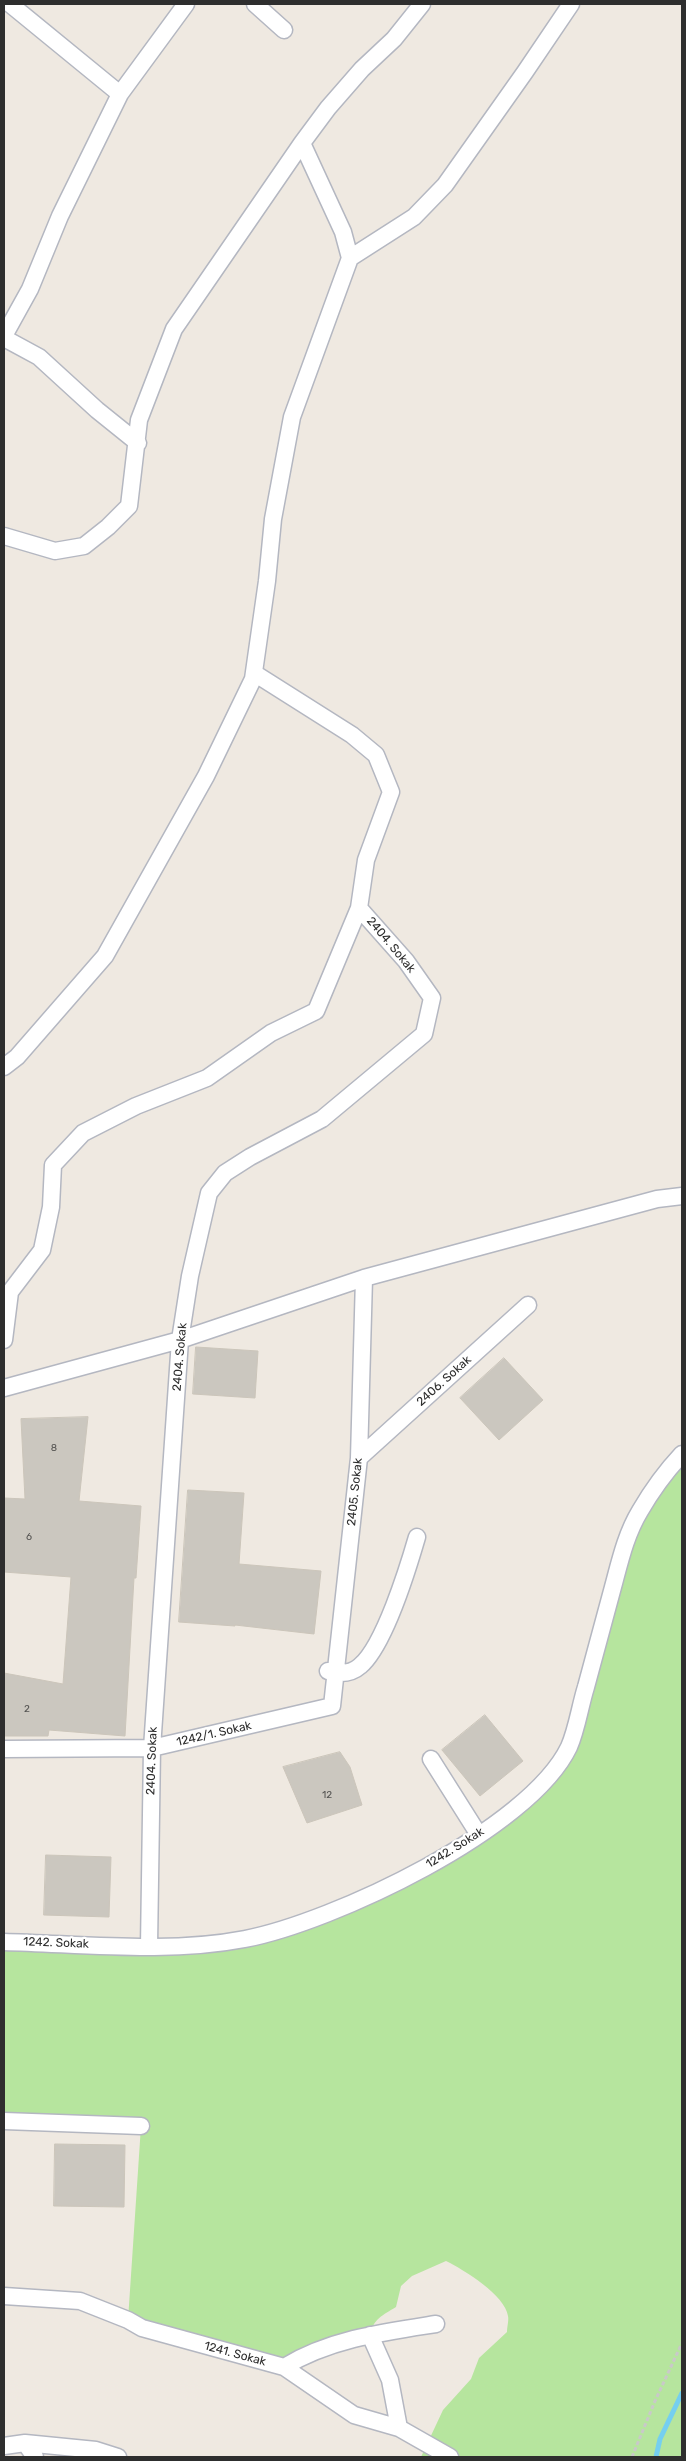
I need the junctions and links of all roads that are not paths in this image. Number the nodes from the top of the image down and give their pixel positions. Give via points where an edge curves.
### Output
1 (10, 4) edge
2 (186, 4) edge
3 (255, 4) edge
4 (422, 4) edge
5 (571, 4) edge
6 (284, 30) dead end
7 (120, 94) junction
8 (302, 143) junction
9 (350, 258) junction
10 (4, 337) edge
11 (138, 443) junction
12 (4, 536) edge
13 (254, 673) junction
14 (358, 908) junction
15 (4, 1067) edge
16 (682, 1196) edge
17 (364, 1278) junction
18 (528, 1305) dead end
19 (4, 1340) edge
20 (180, 1340) junction
21 (4, 1388) edge
22 (682, 1454) edge
23 (359, 1458) junction
24 (418, 1537) dead end
25 (328, 1671) dead end
26 (332, 1706) joint
27 (152, 1748) junction
28 (4, 1749) edge
29 (431, 1759) dead end
30 (479, 1835) junction
31 (4, 1942) edge
32 (149, 1946) junction
33 (4, 2122) edge
34 (141, 2126) dead end
35 (4, 2296) edge
36 (436, 2324) dead end
37 (370, 2335) junction
38 (284, 2367) junction
39 (399, 2428) junction
40 (25, 2443) junction
41 (4, 2446) edge
42 (35, 2457) edge
43 (118, 2457) edge
44 (450, 2457) edge

1 - 7 street
2 - 7 street
3 - 6 street
4 - 8 street via 394,39 328,108
5 - 9 street via 444,185 414,217
7 - 10 street via 60,216 30,289
8 - 9 street via 343,232
8 - 11 street via 174,329 140,420
9 - 13 street via 292,416 273,519
10 - 11 street via 39,357
11 - 12 street via 129,506 84,546 55,552
13 - 14 street via 352,735 376,755 391,792 366,860
13 - 15 street via 206,776 105,956 17,1057
14 - 19 street via 316,1011 271,1032 207,1078 136,1106 82,1133 53,1165 51,1207 42,1250 10,1292
14 - 20 street, 2404. Sokak via 406,960 432,998 424,1034 322,1119 225,1173 209,1193 190,1276
16 - 17 street via 657,1199
17 - 20 street
17 - 23 street, 2405. Sokak
18 - 23 street, 2406. Sokak
20 - 21 street
20 - 27 street, 2404. Sokak
22 - 30 street, 1242. Sokak via 640,1511 625,1545 569,1747 540,1785 516,1808
23 - 26 street, 2405. Sokak
24 - 25 street via 402,1586 372,1652 354,1670
26 - 27 street, 1242/1. Sokak
27 - 28 street, 1242/1. Sokak
27 - 32 street, 2404. Sokak
29 - 30 street
30 - 32 street, 1242. Sokak via 415,1873 308,1921 246,1939
31 - 32 street, 1242. Sokak
33 - 34 street
35 - 38 street, 1241. Sokak via 80,2301 142,2328
36 - 37 street
37 - 38 street via 301,2357
37 - 39 street via 390,2380
38 - 39 street, 1241. Sokak via 354,2415
39 - 44 street, 1241. Sokak
40 - 41 street
40 - 42 street
40 - 43 street via 96,2450

